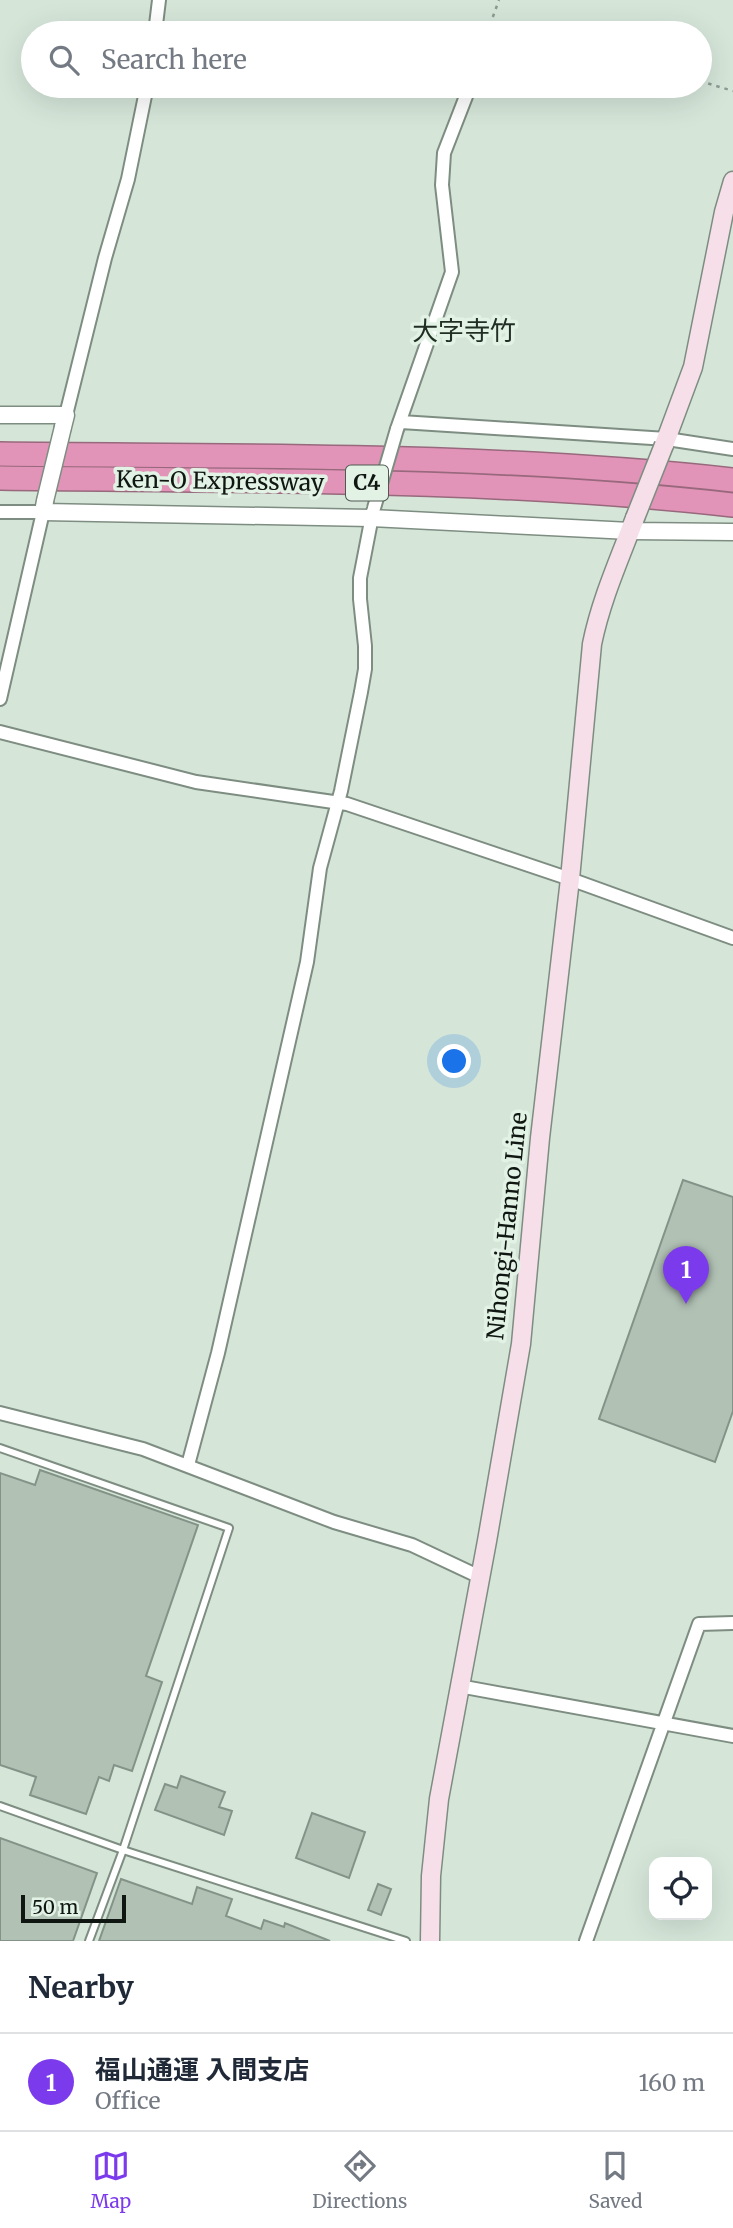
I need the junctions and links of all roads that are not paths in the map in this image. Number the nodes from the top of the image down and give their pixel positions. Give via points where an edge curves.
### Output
1 (159, 0) edge
2 (156, 21) edge
3 (145, 98) edge
4 (465, 98) edge
5 (733, 181) edge
6 (0, 415) edge
7 (64, 421) junction
8 (399, 426) junction
9 (666, 442) junction
10 (733, 449) edge
11 (0, 454) edge
12 (0, 478) edge
13 (733, 480) edge
14 (733, 505) edge
15 (44, 506) junction
16 (0, 512) edge
17 (372, 513) junction
18 (632, 525) junction
19 (733, 532) edge
20 (0, 699) edge
21 (0, 732) edge
22 (337, 803) junction
23 (570, 878) junction
24 (733, 938) edge
25 (0, 1413) edge
26 (0, 1448) edge
27 (188, 1465) junction
28 (480, 1577) junction
29 (733, 1623) edge
30 (459, 1686) junction
31 (663, 1724) junction
32 (733, 1736) edge
33 (0, 1806) edge
34 (123, 1850) junction
35 (89, 1941) edge
36 (406, 1941) edge
37 (430, 1941) edge
38 (586, 1941) edge

1 - 2 street
3 - 7 street via 128,179
4 - 8 street via 444,153 442,185 452,272
5 - 9 main road via 693,367
6 - 7 street
7 - 15 street, bridge
8 - 9 street
8 - 17 street, bridge
9 - 10 street
9 - 18 main road, Nihongi-Hanno Line, bridge
11 - 13 highway, Ken-O Expressway / C4 via 496,463
12 - 14 highway, Ken-O Expressway / C4 via 479,486
15 - 16 street
15 - 17 street
15 - 20 street
17 - 18 street
17 - 22 street via 360,578 365,669
18 - 19 street
18 - 23 main road, Nihongi-Hanno Line via 605,594 592,644
21 - 22 street via 196,782
22 - 23 street
22 - 27 street via 320,869 304,975
23 - 24 street
23 - 28 main road, Nihongi-Hanno Line via 521,1344
25 - 27 street via 144,1449
26 - 34 lane via 229,1528
27 - 28 street via 334,1522 412,1545
28 - 30 main road, Nihongi-Hanno Line
29 - 31 street via 699,1623
30 - 31 street
30 - 37 main road, Nihongi-Hanno Line via 434,1837
31 - 32 street
31 - 38 street
33 - 34 lane
34 - 35 lane
34 - 36 lane

